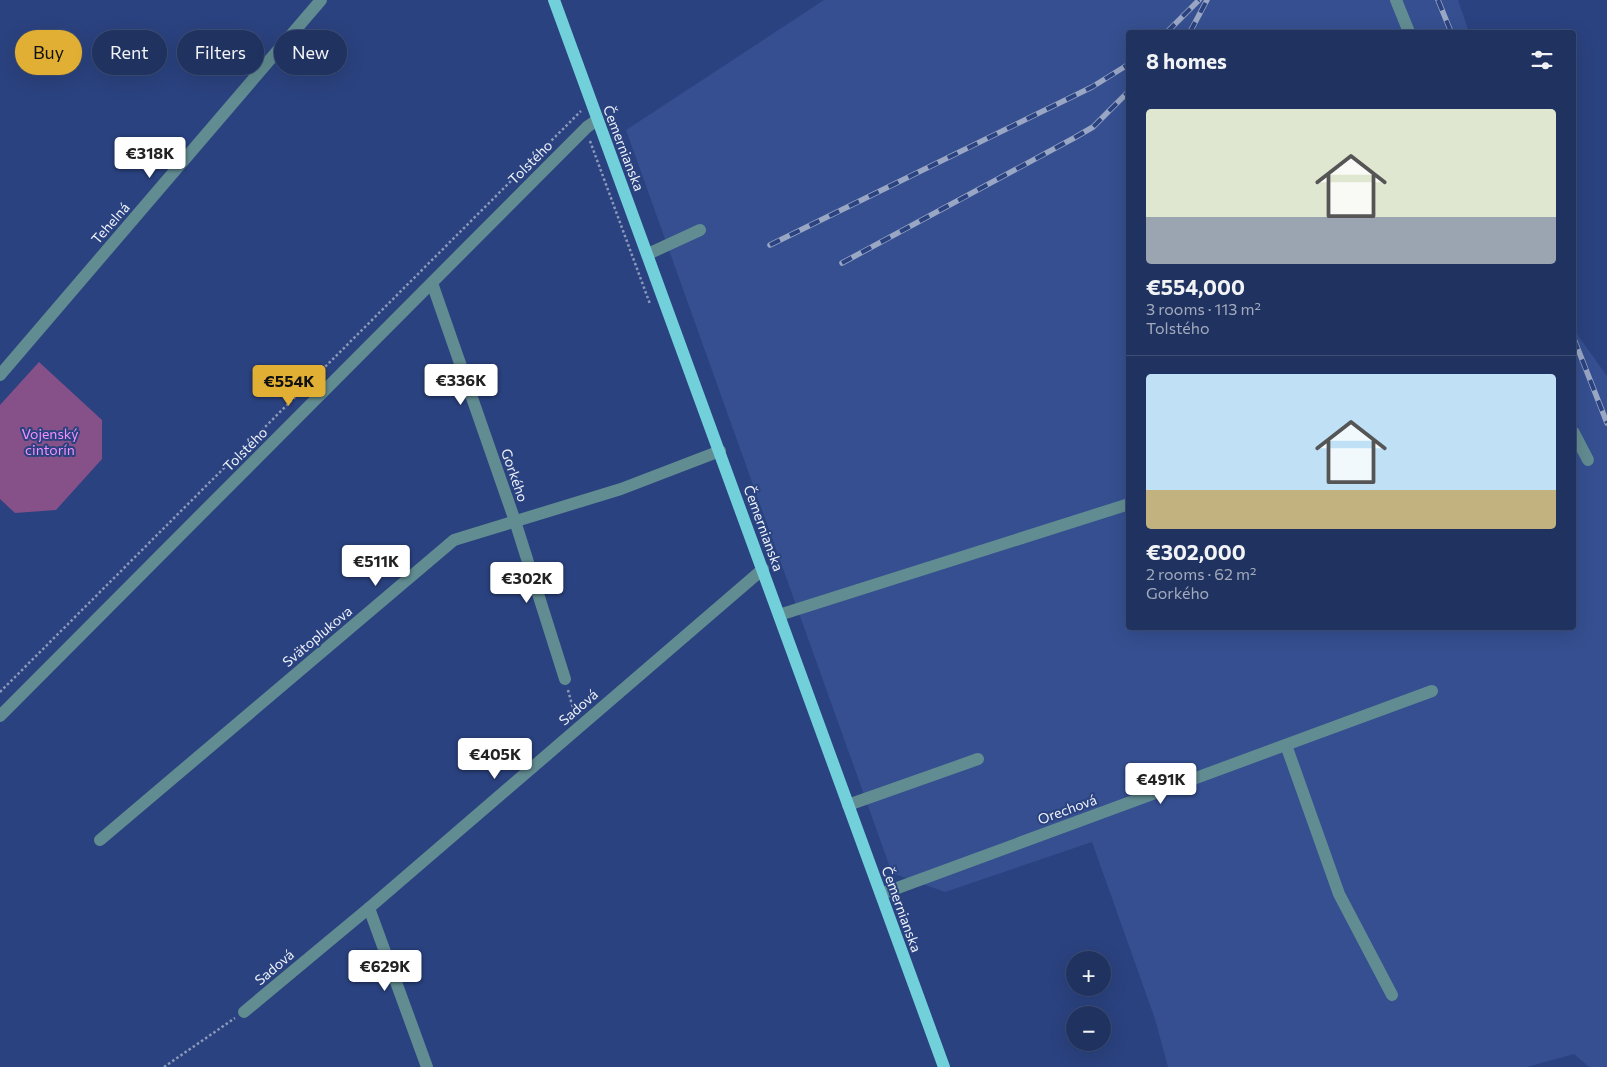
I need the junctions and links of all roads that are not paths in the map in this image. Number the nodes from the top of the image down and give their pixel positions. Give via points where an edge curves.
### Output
1 (321, 0) edge
2 (554, 0) edge
3 (1396, 0) edge
4 (1408, 30) edge
5 (597, 120) junction
6 (700, 230) dead end
7 (648, 254) junction
8 (432, 283) junction
9 (0, 375) edge
10 (1576, 437) edge
11 (720, 451) junction
12 (1588, 460) dead end
13 (1126, 505) edge
14 (515, 521) junction
15 (762, 569) junction
16 (779, 615) junction
17 (565, 678) road end
18 (1432, 691) dead end
19 (0, 716) edge
20 (1286, 744) junction
21 (978, 759) dead end
22 (848, 805) junction
23 (100, 840) dead end
24 (881, 894) junction
25 (369, 908) junction
26 (1392, 995) dead end
27 (244, 1012) road end
28 (427, 1067) edge
29 (944, 1067) edge

1 - 9 street, Tehelná
2 - 5 main road, Čemernianska
3 - 4 street
5 - 7 main road, Čemernianska
5 - 8 street, Tolstého via 586,127
6 - 7 street
7 - 11 main road, Čemernianska
8 - 14 street, Gorkého
8 - 19 street, Tolstého
10 - 12 street
11 - 14 street, Svätoplukova via 621,489
11 - 15 main road, Čemernianska
13 - 16 street
14 - 17 street, Gorkého
14 - 23 street, Svätoplukova via 454,540
15 - 16 main road, Čemernianska
15 - 25 street, Sadová
16 - 22 main road, Čemernianska
18 - 20 street, Orechová
20 - 24 street, Orechová
20 - 26 street via 1339,894
21 - 22 street
22 - 24 main road, Čemernianska
24 - 29 main road, Čemernianska
25 - 27 street, Sadová
25 - 28 street

